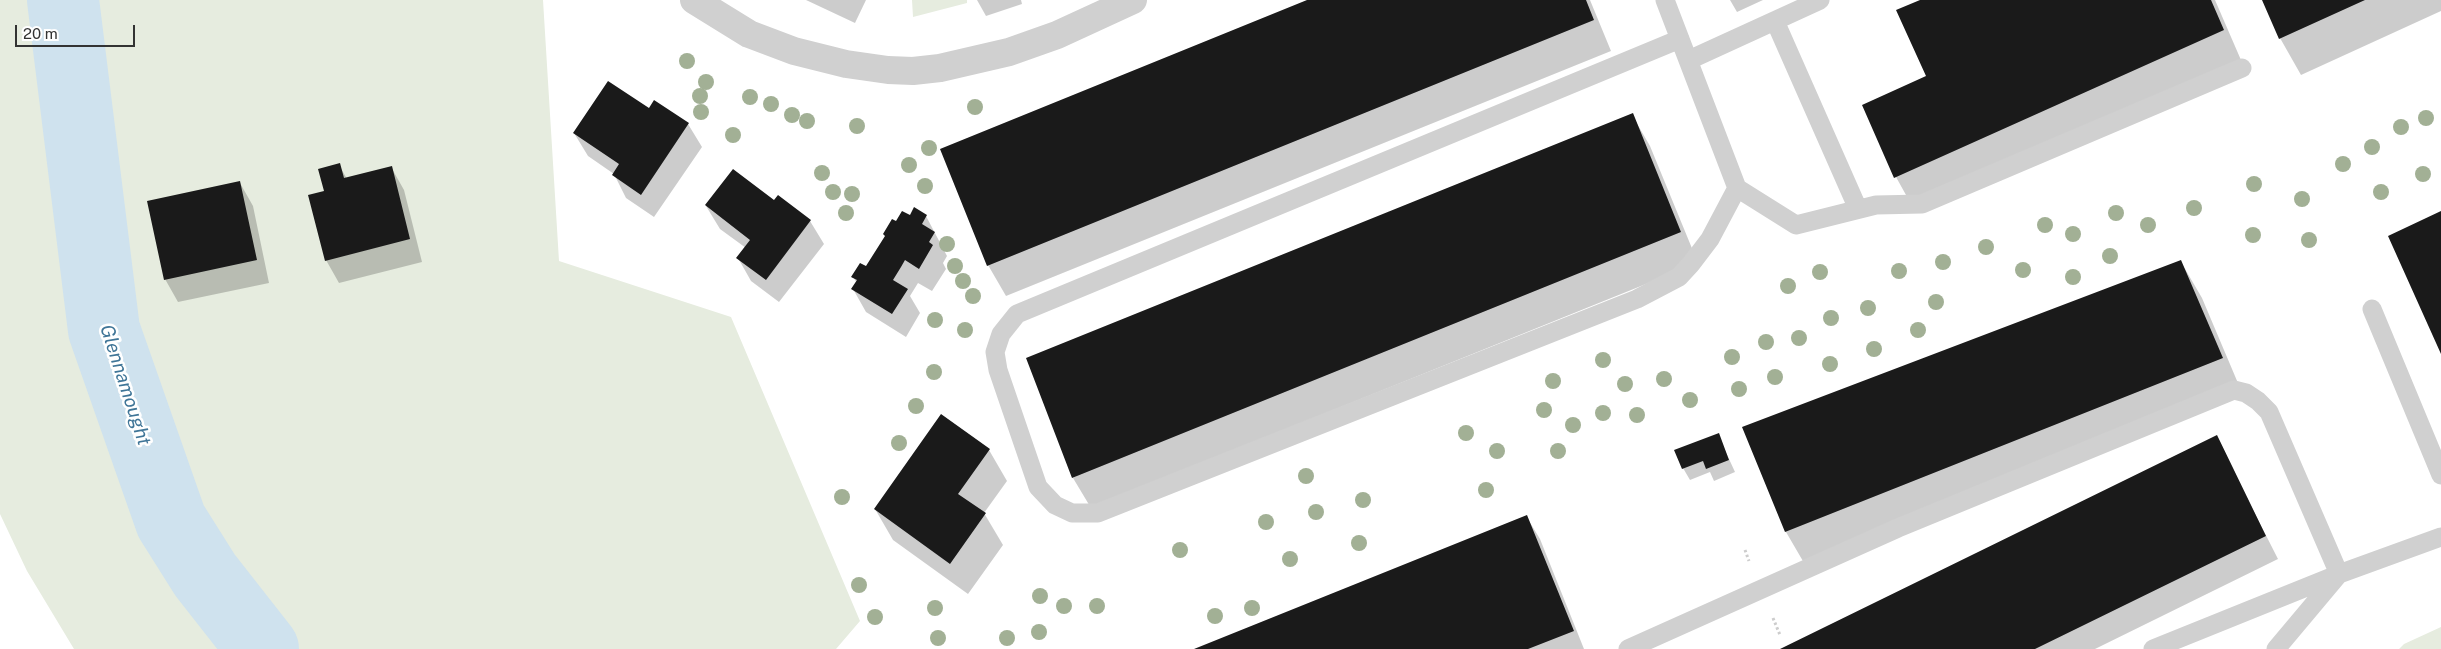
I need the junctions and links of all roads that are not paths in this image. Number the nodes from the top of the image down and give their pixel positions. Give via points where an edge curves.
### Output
1 (694, 0) edge
2 (1133, 0) edge
3 (1665, 0) edge
4 (1820, 0) edge
5 (1775, 21) junction
6 (1680, 39) junction
7 (1688, 60) junction
8 (2242, 68) dead end
9 (1737, 188) junction
10 (1858, 209) junction
11 (2372, 309) dead end
12 (2441, 475) edge
13 (2441, 536) edge
14 (2338, 574) junction
15 (1628, 649) edge
16 (2153, 649) edge
17 (2276, 649) edge

1 - 2 street via 749,34 794,51 846,64 913,70 940,68 1009,52 1057,35
3 - 6 lane
4 - 5 lane
5 - 7 lane
5 - 10 lane
6 - 7 lane
6 - 9 lane via 1017,314 1001,334 995,352 998,370 1038,487 1055,506 1072,513 1098,513 1637,299 1673,280 1691,264 1710,239
7 - 9 lane
8 - 10 lane via 1922,204 1876,205
9 - 10 lane via 1796,225
11 - 12 lane
13 - 14 lane
14 - 15 lane via 2269,412 2252,397 2234,390 1898,528
14 - 16 lane
14 - 17 lane

